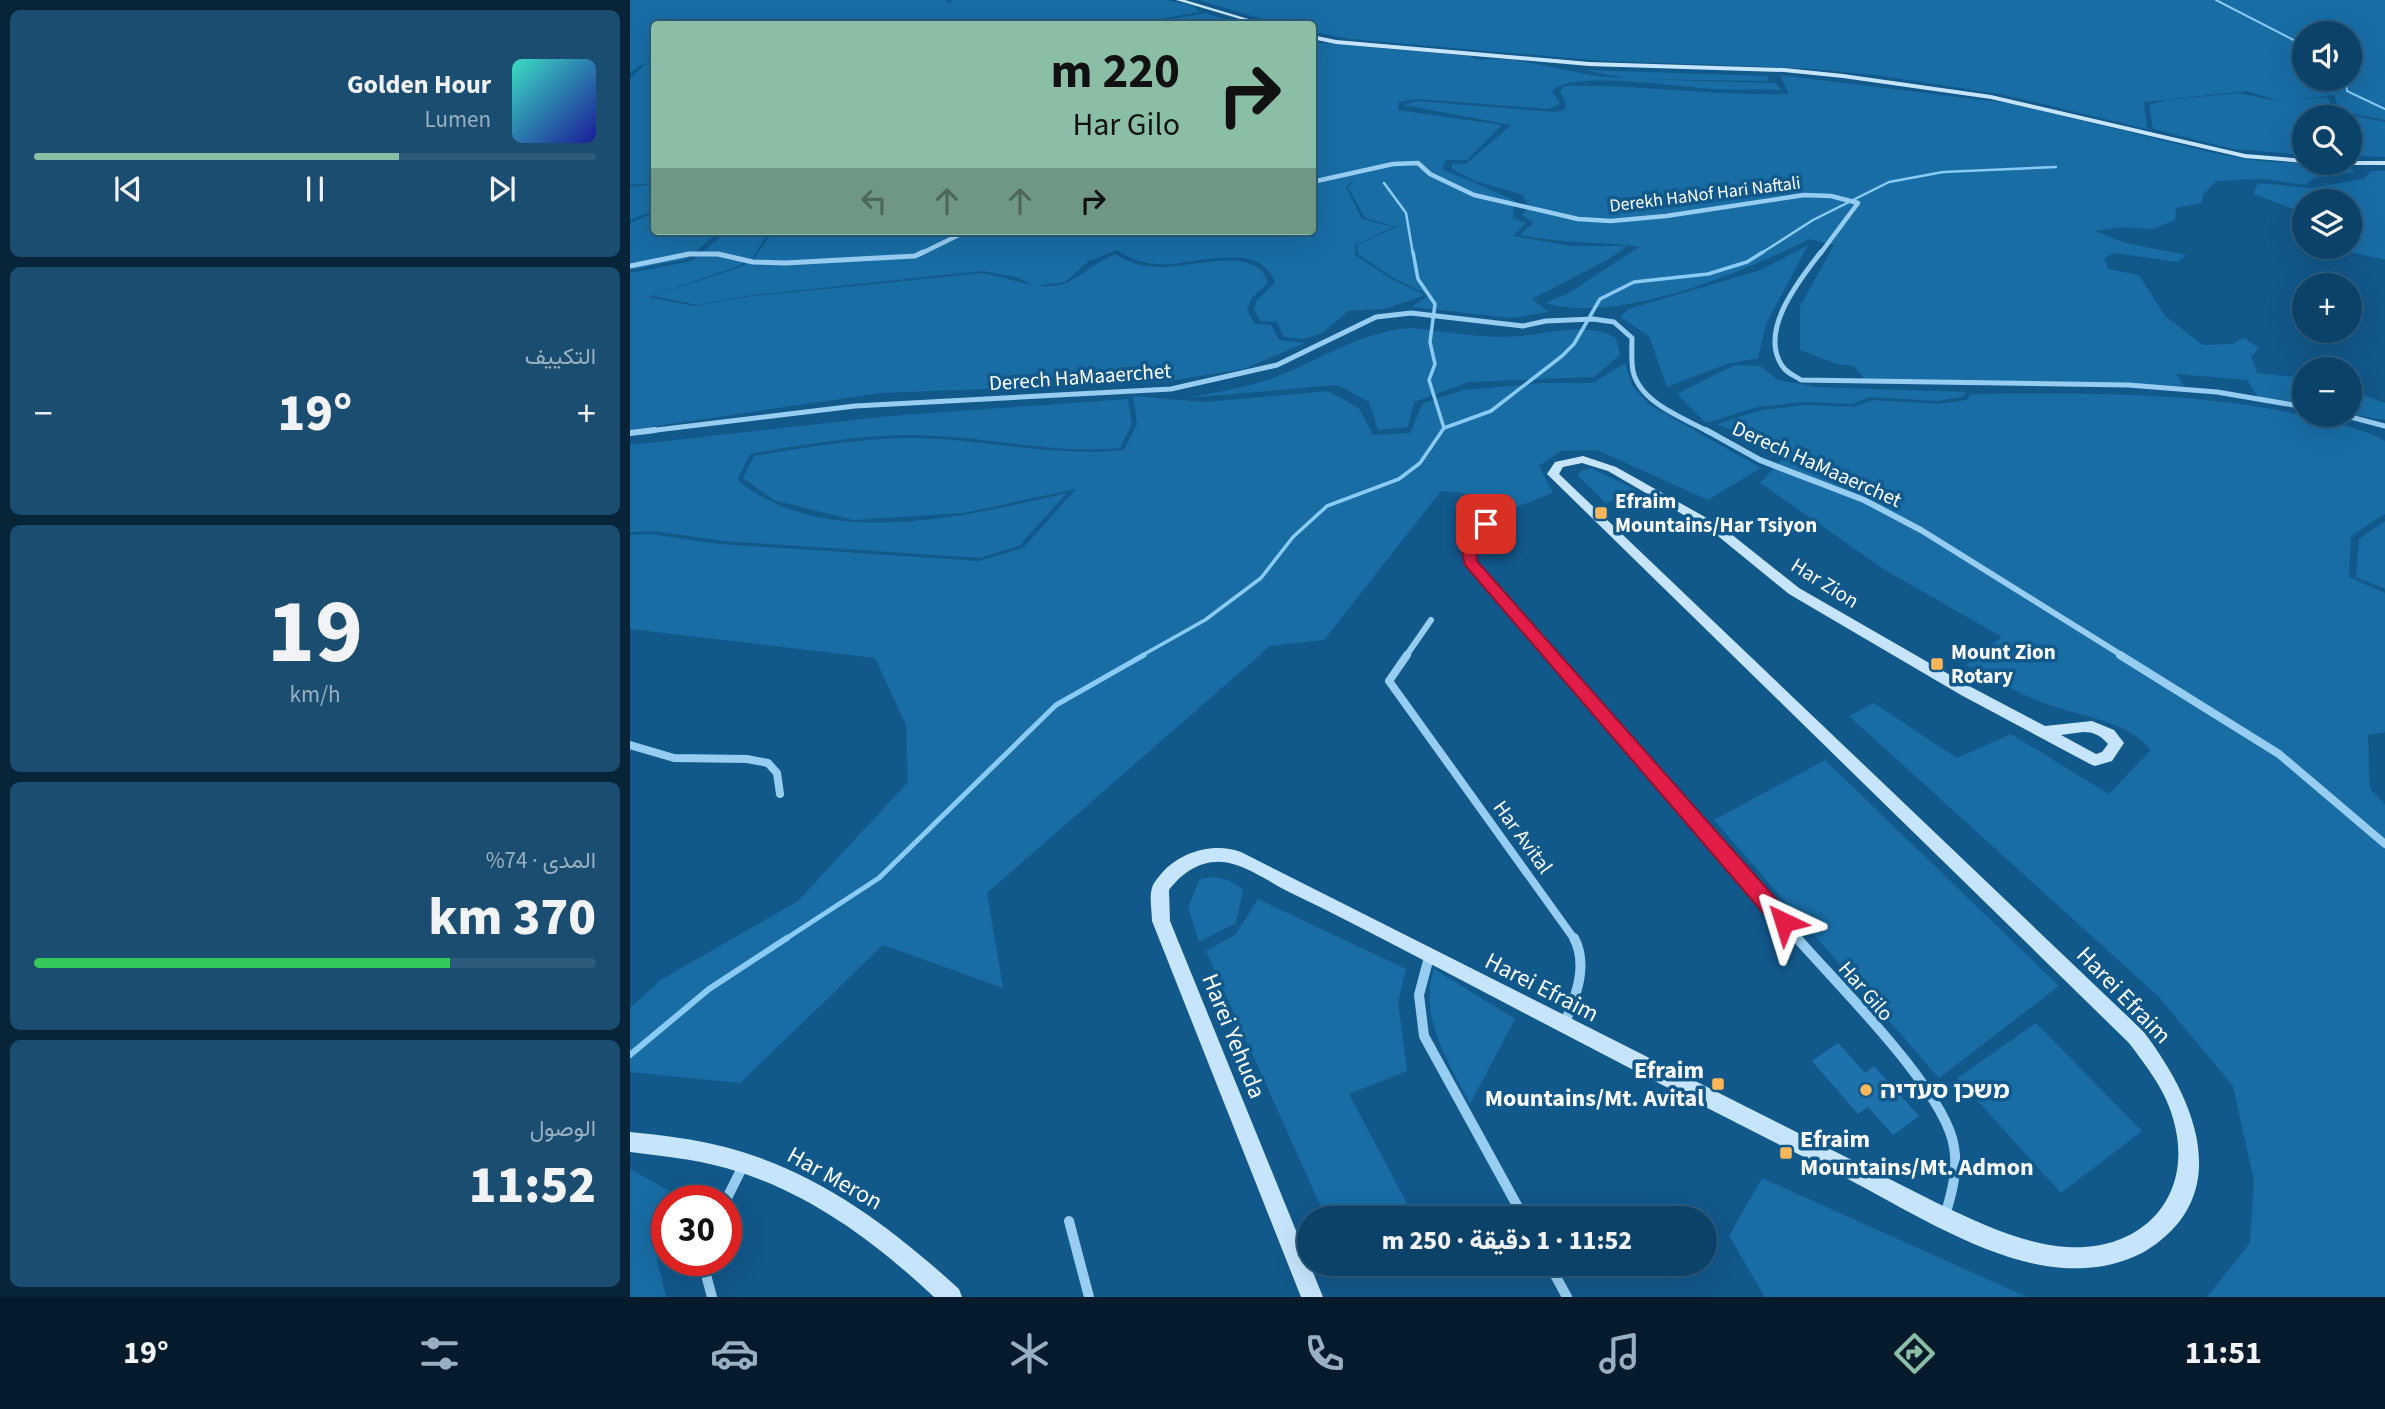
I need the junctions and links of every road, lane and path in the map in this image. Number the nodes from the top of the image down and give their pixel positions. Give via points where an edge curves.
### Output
1 (1179, 0) edge
2 (1252, 21) edge
3 (1316, 38) edge
4 (2292, 160) edge
5 (2362, 163) edge
6 (2385, 163) edge
7 (1316, 181) edge
8 (959, 235) edge
9 (630, 265) edge
10 (2292, 405) edge
11 (2362, 420) edge
12 (2385, 426) edge
13 (630, 433) edge
14 (1562, 484) joint
15 (1486, 524) dead end
16 (1431, 620) dead end
17 (2044, 732) junction
18 (630, 745) edge
19 (780, 794) dead end
20 (2385, 844) edge
21 (1248, 864) joint
22 (1429, 957) junction
23 (1563, 1026) junction
24 (630, 1142) edge
25 (745, 1162) junction
26 (734, 1185) edge
27 (1517, 1206) edge
28 (1945, 1215) junction
29 (1069, 1221) dead end
30 (706, 1276) edge
31 (1556, 1276) edge
32 (712, 1297) edge
33 (951, 1297) edge
34 (1089, 1297) edge
35 (1312, 1297) edge
36 (1567, 1297) edge

1 - 2 street
3 - 4 street via 1589,64 1843,76 1991,97 2245,156
5 - 6 street
7 - 10 street, Derekh HaNof Hari Naftali via 1393,164 1419,163 1430,174 1474,195 1565,217 1611,221 1804,195 1851,200 1858,203 1857,208 1779,316 1776,348 1782,367 1801,380 2128,385 2217,392
8 - 9 street via 915,256 785,263 689,254
11 - 12 street
13 - 20 street, Derech HaMaaerchet via 855,406 1171,389 1277,365 1388,315 1411,313 1522,326 1570,319 1614,322 1632,338 1633,372 1643,391 1659,404 1760,460 1864,500 1921,530 2279,754
14 - 17 street, Har Zion via 1553,474 1559,464 1583,459 1601,463 1717,529 1794,591
14 - 28 street, Harei Efraim via 2121,1021 2156,1062 2186,1122 2190,1150 2186,1181 2174,1213 2159,1231 2136,1245 2070,1258 2031,1251
15 - 28 street, Har Gilo via 1468,547 1470,562 1942,1109 1953,1131 1956,1182
16 - 23 street, Har Avital via 1389,681 1576,941 1582,975
17 - 17 street, Har Zion via 2082,724 2107,731 2116,743 2107,757 2095,760
18 - 19 street via 687,759 769,762 776,769
21 - 22 street, Harei Efraim
21 - 35 street, Harei Yehuda via 1215,854 1182,862 1160,888 1161,921
22 - 23 street, Harei Efraim
22 - 27 street via 1419,995 1424,1036
23 - 28 street, Harei Efraim
24 - 25 street, Har Meron
25 - 26 street
25 - 33 street, Har Meron via 797,1182 882,1233
29 - 34 street
30 - 32 street
31 - 36 street

